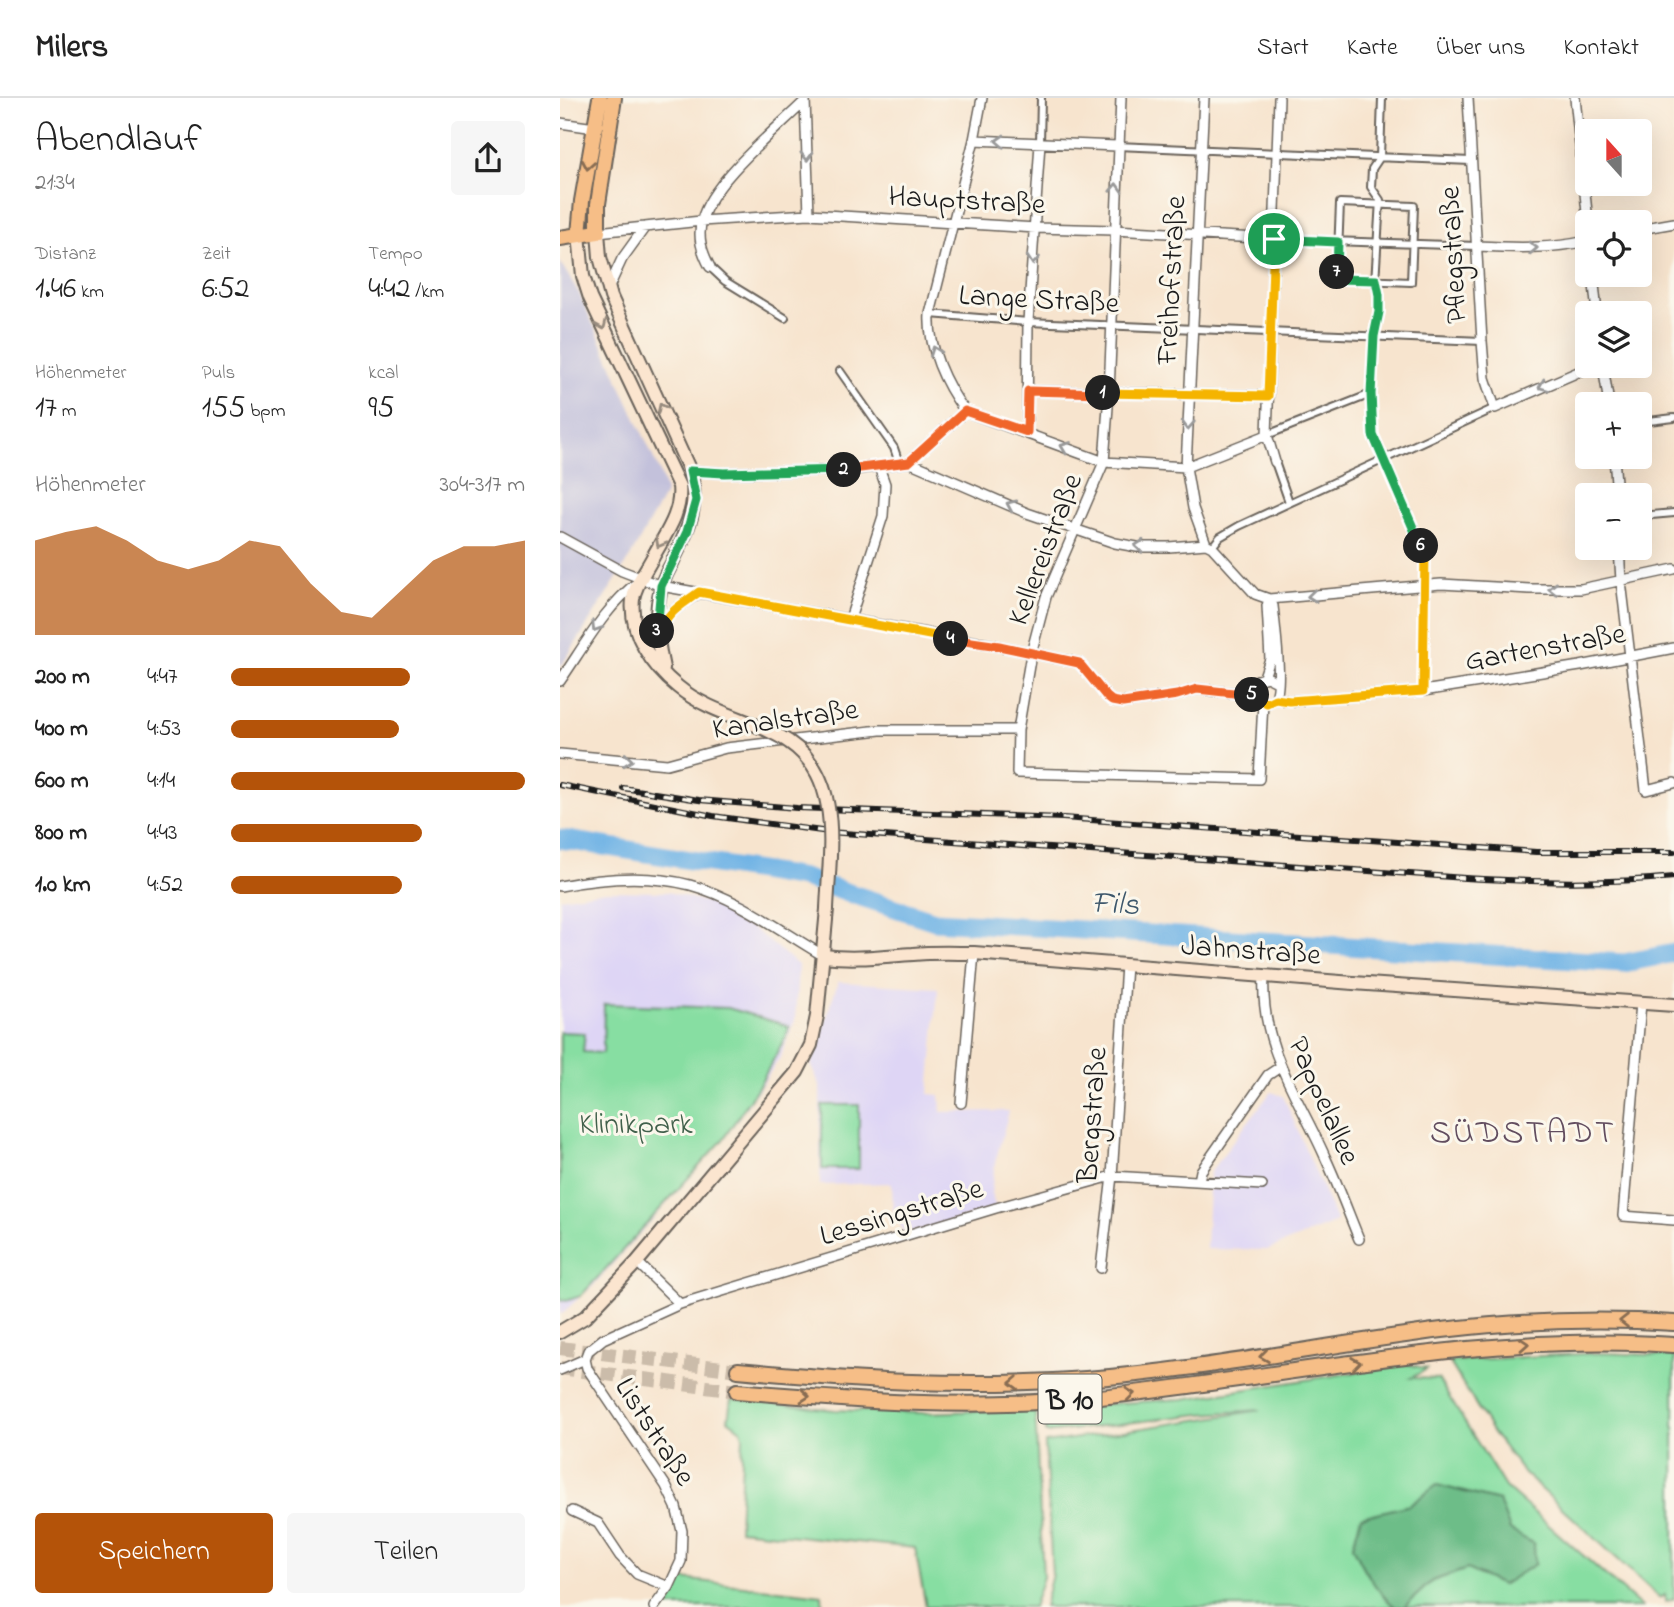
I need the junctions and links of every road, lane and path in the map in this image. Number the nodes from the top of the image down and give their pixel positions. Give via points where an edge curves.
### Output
1 (600, 98) edge
2 (614, 98) edge
3 (982, 98) edge
4 (1041, 98) edge
5 (1121, 98) edge
6 (1204, 98) edge
7 (1279, 98) edge
8 (1382, 98) edge
9 (1468, 98) edge
10 (1574, 98) edge
11 (805, 99) edge
12 (560, 123) edge
13 (595, 128) junction
14 (974, 140) junction
15 (1040, 143) junction
16 (1117, 146) junction
17 (1201, 149) junction
18 (1276, 152) junction
19 (1380, 157) junction
20 (1471, 161) junction
21 (1379, 204) junction
22 (1587, 210) edge
23 (809, 214) junction
24 (701, 220) junction
25 (953, 223) junction
26 (1674, 223) edge
27 (645, 227) junction
28 (1652, 227) edge
29 (560, 229) edge
30 (1035, 229) junction
31 (1114, 230) junction
32 (597, 232) junction
33 (579, 234) junction
34 (1196, 235) junction
35 (560, 237) edge
36 (1274, 239) junction
37 (1336, 242) junction
38 (1377, 243) junction
39 (1412, 244) junction
40 (1575, 244) edge
41 (1477, 246) junction
42 (710, 267) joint
43 (1376, 280) junction
44 (608, 288) junction
45 (930, 314) junction
46 (785, 318) dead end
47 (1028, 321) junction
48 (1112, 324) junction
49 (1192, 328) junction
50 (1271, 332) junction
51 (1374, 336) junction
52 (1482, 341) junction
53 (839, 371) dead end
54 (1575, 373) edge
55 (1028, 391) junction
56 (1109, 393) junction
57 (1371, 394) junction
58 (1189, 396) junction
59 (1268, 396) junction
60 (1494, 408) junction
61 (965, 411) junction
62 (1674, 418) edge
63 (1652, 421) edge
64 (1027, 432) junction
65 (1267, 435) junction
66 (1383, 458) junction
67 (1104, 462) junction
68 (1275, 462) joint
69 (904, 463) junction
70 (879, 467) junction
71 (1186, 467) junction
72 (690, 471) junction
73 (674, 475) junction
74 (1289, 502) junction
75 (1674, 513) edge
76 (1652, 515) edge
77 (1074, 530) junction
78 (560, 537) edge
79 (1209, 545) junction
80 (1620, 560) edge
81 (1674, 569) edge
82 (640, 580) junction
83 (1621, 581) junction
84 (1425, 585) junction
85 (661, 586) junction
86 (699, 592) junction
87 (1269, 599) junction
88 (850, 619) junction
89 (657, 635) junction
90 (1674, 648) edge
91 (1031, 654) junction
92 (1631, 657) junction
93 (663, 672) junction
94 (1264, 677) junction
95 (560, 681) edge
96 (1277, 682) junction
97 (1423, 691) junction
98 (1254, 695) junction
99 (1275, 699) junction
100 (1262, 702) junction
101 (1018, 730) junction
102 (560, 754) edge
103 (1674, 783) edge
104 (560, 886) edge
105 (975, 953) junction
106 (824, 956) junction
107 (1126, 965) junction
108 (1264, 976) junction
109 (1641, 1003) junction
110 (1674, 1005) edge
111 (1280, 1066) junction
112 (961, 1104) dead end
113 (1112, 1176) junction
114 (1199, 1181) junction
115 (1262, 1185) dead end
116 (1674, 1220) edge
117 (1359, 1239) dead end
118 (637, 1262) junction
119 (1101, 1268) dead end
120 (680, 1304) junction
121 (1674, 1323) edge
122 (560, 1332) edge
123 (1674, 1345) edge
124 (585, 1359) junction
125 (560, 1370) edge
126 (738, 1370) tunnel mouth
127 (737, 1391) tunnel mouth
128 (572, 1511) dead end
129 (669, 1587) junction
130 (654, 1607) edge

1 - 13 main road
2 - 32 main road
3 - 14 street
4 - 15 street
5 - 16 street, Kellereistraße
6 - 17 street, Freihofstraße
7 - 18 street
8 - 19 street
9 - 20 street, Pflegstraße
10 - 22 street
11 -> 23 street
11 - 24 street via 733,172 711,198
12 - 13 street
13 -> 33 main road
15 -> 14 street
14 - 25 street
15 - 16 street
15 - 30 street
16 - 17 street
31 -> 16 street, Kellereistraße
17 - 18 street
17 - 34 street, Freihofstraße
18 - 19 street
18 - 36 street
19 - 20 street
19 - 21 street via 1372,169 1371,187
20 - 41 street, Pflegstraße
21 - 37 street via 1340,203
21 - 38 street
21 - 39 street via 1414,206
23 - 24 street, Hauptstraße
23 - 25 street, Hauptstraße
24 - 27 street, Hauptstraße
24 - 42 street via 701,249
25 - 30 street, Hauptstraße
25 - 45 street
26 - 28 street
27 - 32 street, Hauptstraße
27 - 44 street
29 - 33 main road
30 - 31 street, Hauptstraße
30 -> 47 street
31 - 34 street, Hauptstraße
31 - 48 street, Kellereistraße
32 - 33 main road
32 - 44 main road
33 - 35 main road
33 -> 73 main road via 590,298
34 - 36 street, Hauptstraße
34 - 49 street, Freihofstraße
36 - 37 street, Hauptstraße
36 - 50 street
37 - 38 street, Hauptstraße
37 - 43 street via 1337,279
38 - 39 street, Hauptstraße
38 - 43 street
39 - 41 street, Hauptstraße
39 - 43 street via 1411,282
41 -> 40 street
41 - 52 street, Pflegstraße
42 - 46 street
43 - 51 street via 1379,312
72 -> 44 main road
45 - 47 street, Lange Straße
61 -> 45 street via 931,340
47 - 48 street, Lange Straße
47 - 55 street
48 - 49 street, Lange Straße
48 - 56 street, Kellereistraße
49 - 50 street, Lange Straße
49 - 58 street, Freihofstraße
50 - 51 street, Lange Straße
50 - 59 street
51 - 52 street, Lange Straße
51 - 57 street
52 - 60 street, Pflegstraße via 1485,378
53 - 69 street
54 -> 60 street
55 - 56 street
55 - 64 street
56 - 58 street
56 - 67 street, Kellereistraße
57 - 65 street
57 - 66 street via 1373,435
58 - 59 street
58 -> 71 street, Freihofstraße
59 - 65 street
60 - 66 street
61 - 64 street
61 - 69 street
62 - 63 street
67 -> 64 street
65 - 68 street
65 - 71 street
66 - 74 street
66 - 84 street via 1425,554
67 - 71 street
67 - 77 street, Kellereistraße
68 - 74 street
69 - 70 street
77 -> 69 street
70 - 72 street
70 - 88 street via 885,484 883,516
71 - 79 street, Freihofstraße via 1193,508
72 - 73 main road
72 - 85 main road via 696,500
73 -> 82 main road via 681,499 677,513
74 - 79 street
75 - 76 street
79 -> 77 street via 1137,547
77 - 91 street, Kellereistraße via 1046,597
78 - 82 street
79 - 87 street, Freihofstraße via 1255,594
80 - 83 street
81 - 83 street
82 - 85 street
82 - 93 main road via 633,597 635,623 642,645
82 -> 95 street via 604,614
83 -> 84 street via 1581,589
83 - 92 street
84 -> 87 street
84 - 97 street
85 - 86 street
85 - 89 main road
86 - 88 street
86 - 89 street via 668,615
87 - 94 street via 1269,659
87 - 96 street
88 - 91 street
89 - 93 main road
90 - 92 street, Gartenstraße
91 - 98 street via 1079,663 1112,701 1123,703 1197,689
91 - 101 street, Kellereistraße
92 - 97 street, Gartenstraße
92 - 103 street via 1646,790
93 - 106 main road, bridge via 699,700 790,743 814,767 831,819
94 - 96 street
94 - 98 street via 1254,684
96 - 99 street
97 - 99 street, Gartenstraße
98 - 100 street
99 - 100 street
100 - 101 street, Kellereistraße via 1259,779 1017,774
102 -> 101 street, Kanalstraße via 667,764 726,748 880,730
104 - 106 street via 633,878 690,885 729,900
105 - 106 main road, Jahnstraße
105 - 107 main road, Jahnstraße
105 - 112 street
106 - 118 main road via 811,1045 797,1072
107 - 108 main road, Jahnstraße
107 - 113 street, Bergstraße
108 - 109 main road, Jahnstraße
108 - 111 street, Pappelallee via 1264,1012
109 - 110 main road, Jahnstraße
109 - 116 street via 1623,1216
111 - 114 street via 1268,1075 1201,1171
111 - 117 street, Pappelallee
113 - 114 street, Lessingstraße
113 - 119 street, Bergstraße
113 - 120 street, Lessingstraße
114 - 115 street, Lessingstraße
118 - 120 street
118 - 122 main road via 585,1317
120 - 124 street, Lessingstraße via 603,1339 587,1351
121 -> 126 main road, B 10 via 1575,1321 1444,1330 1087,1379 917,1384
127 -> 123 main road, B 10 via 915,1404 1026,1402 1183,1388 1456,1350 1577,1342
124 - 125 street, Lessingstraße
124 - 129 street, Liststraße via 676,1507 682,1531 681,1561
128 - 129 street via 598,1523 637,1574
129 - 130 street, Liststraße

